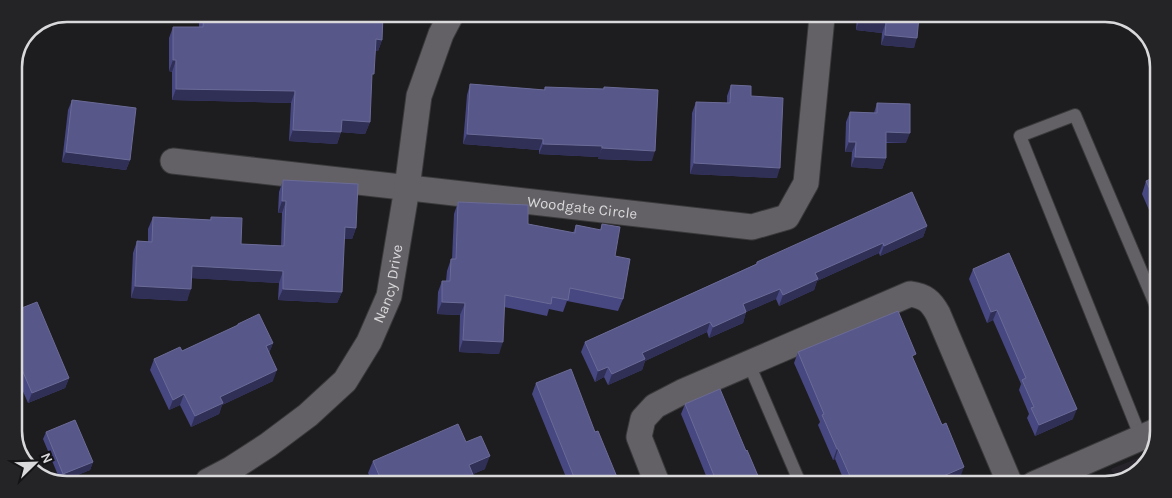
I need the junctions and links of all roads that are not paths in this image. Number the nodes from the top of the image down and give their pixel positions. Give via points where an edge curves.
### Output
1 (447, 22) edge
2 (822, 22) edge
3 (173, 161) dead end
4 (407, 188) junction
5 (1150, 291) edge
6 (749, 364) junction
7 (1148, 435) edge
8 (218, 476) edge
9 (655, 476) edge
10 (797, 476) edge
11 (1007, 476) edge
12 (1053, 476) edge

1 - 4 street, Nancy Drive via 419,96
2 - 4 street, Woodgate Circle via 806,183 787,217 752,227
3 - 4 street, Woodgate Circle
4 - 8 street, Nancy Drive via 389,296 369,342 345,381 268,445
5 - 7 lane via 1075,115 1020,136
6 - 9 street via 655,406 643,419 639,437
6 - 10 lane
6 - 11 street via 910,294 920,295 933,304 938,314
7 - 12 street

